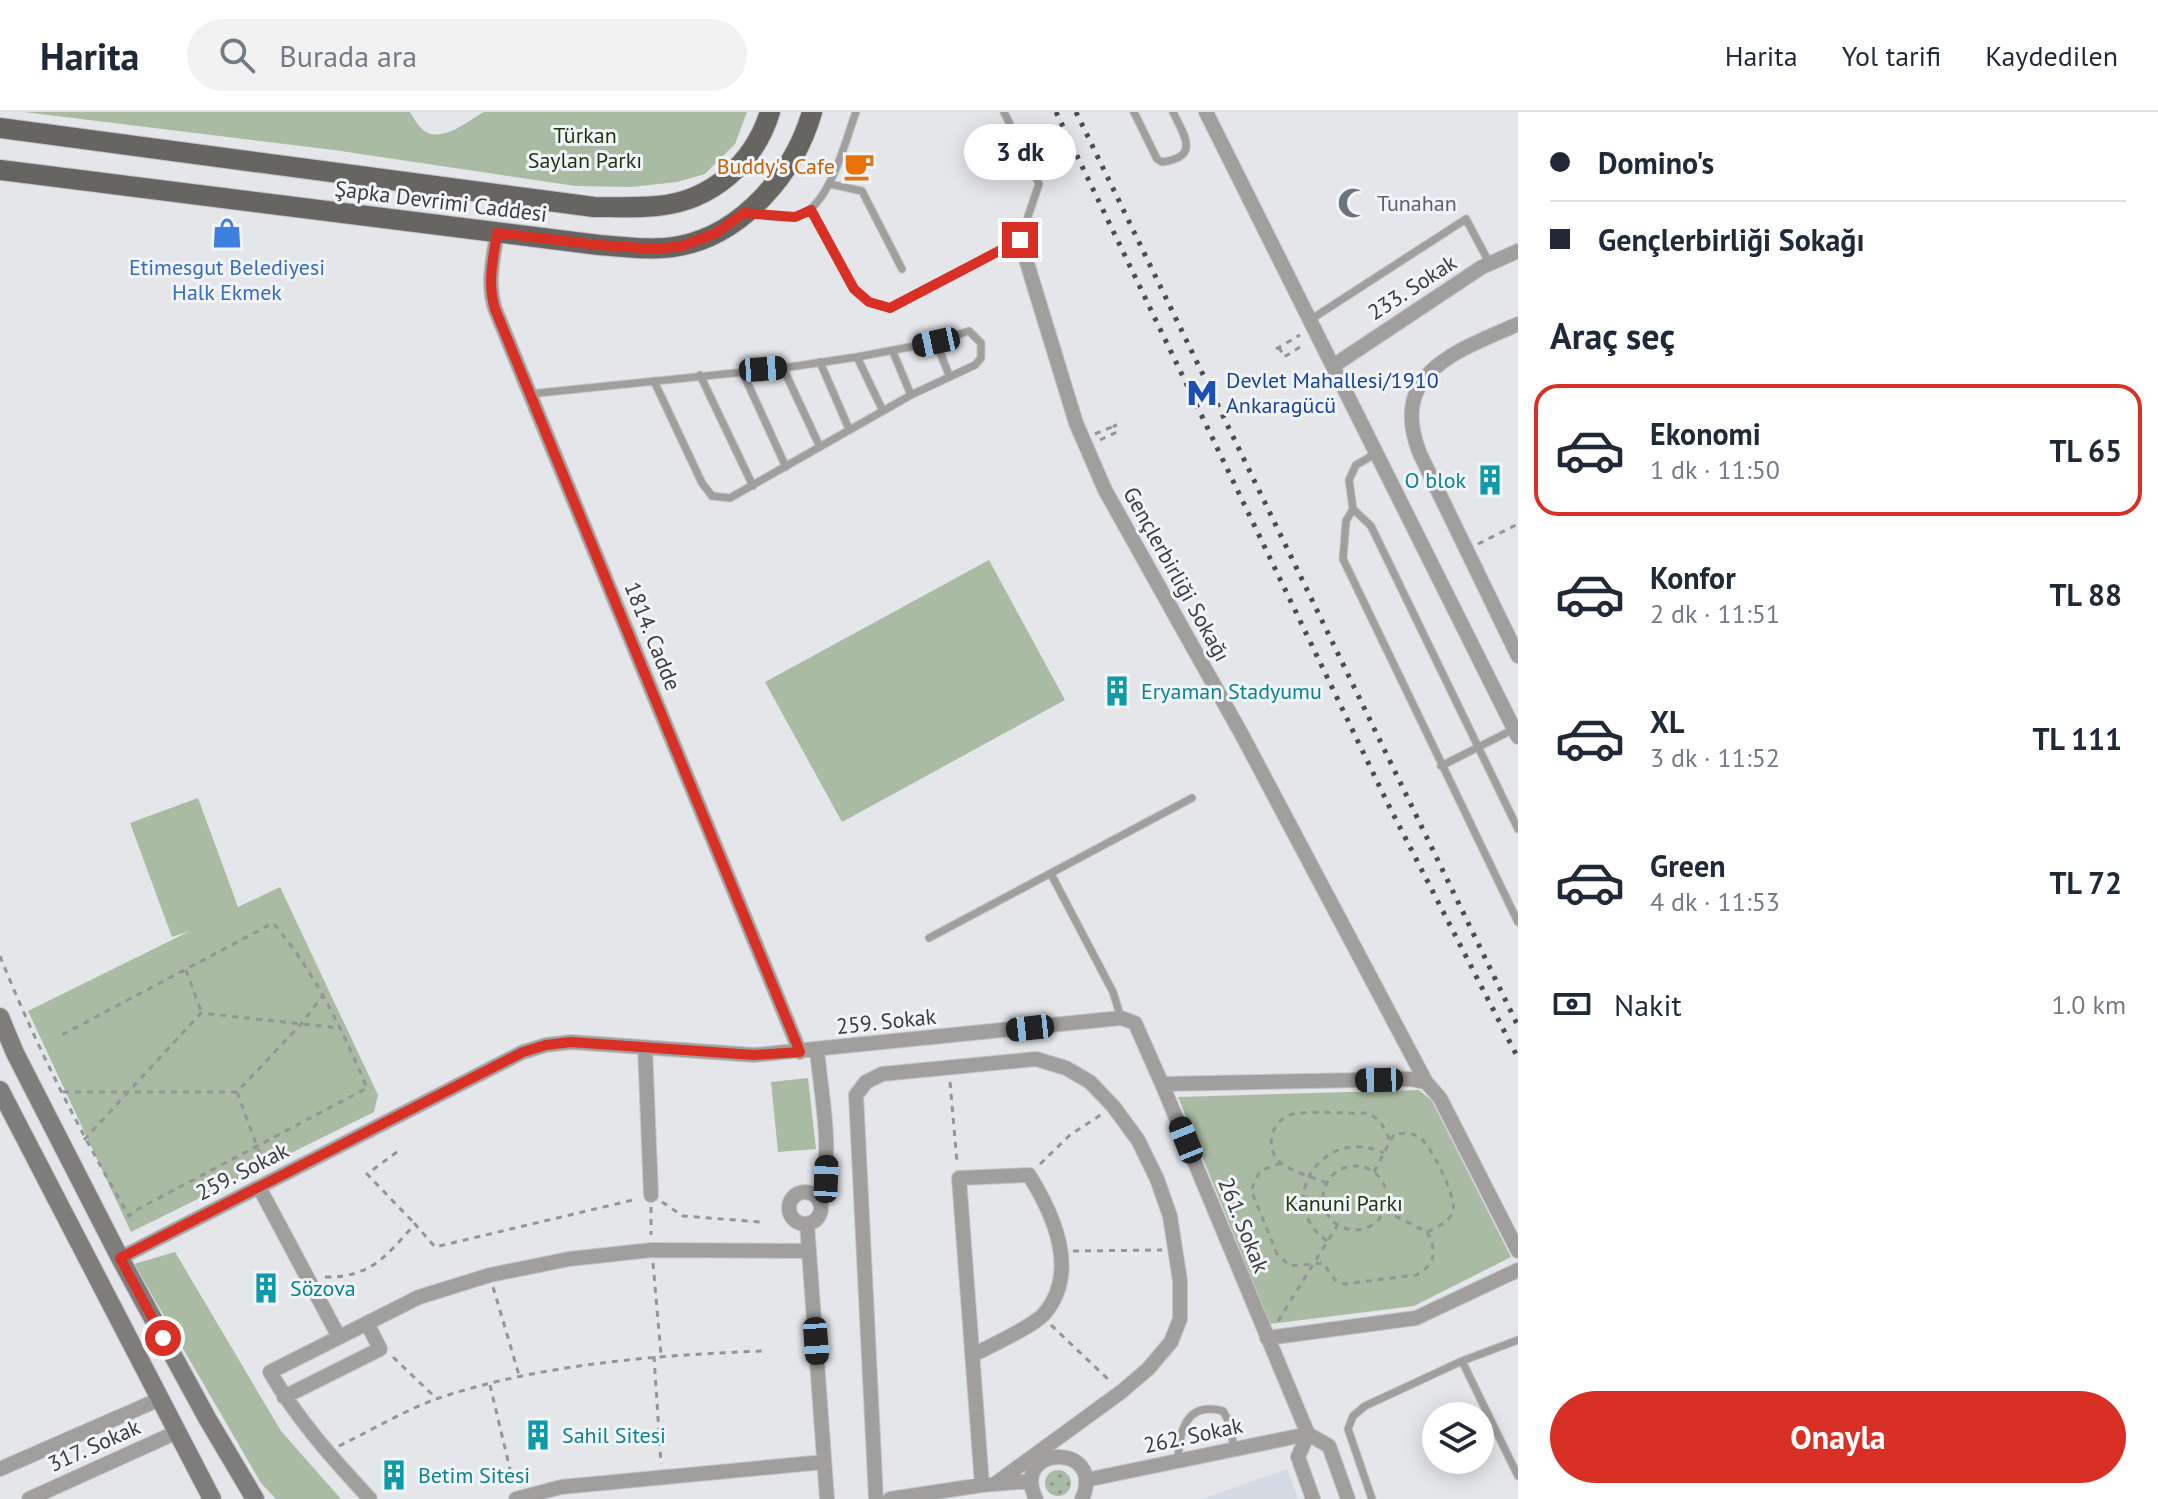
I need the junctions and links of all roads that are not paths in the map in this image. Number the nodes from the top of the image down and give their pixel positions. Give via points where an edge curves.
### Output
1 (770, 112) edge
2 (812, 112) edge
3 (856, 112) edge
4 (1004, 112) edge
5 (1134, 112) edge
6 (1173, 112) edge
7 (1206, 112) edge
8 (0, 128) edge
9 (0, 170) edge
10 (830, 184) junction
11 (811, 210) junction
12 (744, 213) junction
13 (497, 233) junction
14 (1020, 240) junction
15 (1518, 251) edge
16 (1490, 264) junction
17 (902, 269) dead end
18 (1310, 320) junction
19 (1518, 324) edge
20 (936, 342) junction
21 (893, 352) junction
22 (857, 357) junction
23 (820, 362) junction
24 (1333, 366) junction
25 (783, 368) junction
26 (742, 371) junction
27 (700, 375) junction
28 (949, 375) junction
29 (654, 381) junction
30 (529, 394) junction
31 (911, 395) junction
32 (883, 411) junction
33 (849, 429) junction
34 (820, 447) junction
35 (1377, 453) junction
36 (786, 467) junction
37 (753, 486) junction
38 (1353, 509) junction
39 (1518, 656) edge
40 (1516, 733) edge
41 (1477, 746) junction
42 (1441, 766) junction
43 (1192, 798) dead end
44 (1518, 829) edge
45 (1051, 874) junction
46 (1518, 922) edge
47 (929, 938) dead end
48 (0, 1017) edge
49 (1121, 1018) junction
50 (645, 1047) junction
51 (817, 1050) junction
52 (800, 1052) junction
53 (1426, 1082) junction
54 (1162, 1084) junction
55 (0, 1090) edge
56 (264, 1184) junction
57 (651, 1195) road end
58 (818, 1199) junction
59 (807, 1224) junction
60 (809, 1251) junction
61 (1518, 1251) edge
62 (120, 1258) junction
63 (1518, 1270) edge
64 (367, 1323) junction
65 (339, 1337) junction
66 (1267, 1338) junction
67 (1518, 1340) edge
68 (973, 1355) junction
69 (1462, 1361) junction
70 (284, 1397) junction
71 (160, 1399) junction
72 (177, 1432) junction
73 (1308, 1434) junction
74 (1233, 1450) junction
75 (1178, 1461) junction
76 (824, 1462) junction
77 (0, 1469) edge
78 (1518, 1476) edge
79 (1086, 1480) junction
80 (1031, 1481) junction
81 (987, 1489) edge
82 (29, 1499) edge
83 (212, 1499) edge
84 (255, 1499) edge
85 (370, 1499) edge
86 (516, 1499) edge
87 (827, 1499) edge
88 (876, 1499) edge
89 (890, 1499) edge
90 (1036, 1499) edge
91 (1082, 1499) edge
92 (1313, 1499) edge
93 (1348, 1499) edge
94 (1372, 1499) edge

1 - 8 main road, Şapka Devrimi Caddesi via 751,155 730,177 687,200 659,206 594,207
2 - 12 main road, Şapka Devrimi Caddesi via 781,177
3 - 10 lane
4 - 14 lane via 1039,184
5 - 6 lane via 1162,162 1182,156 1188,142
7 - 18 street
9 - 13 main road, Şapka Devrimi Caddesi
10 - 11 lane
10 - 17 lane via 862,191
11 - 12 lane via 795,217
11 - 14 lane via 854,289 869,302 890,308
12 - 13 main road, Şapka Devrimi Caddesi via 716,233 656,249
13 - 30 street, 1814. Cadde via 490,293
14 - 53 street, Gençlerbirliği Sokağı via 1076,423 1105,490
15 - 16 street, 233. Sokak
16 - 18 lane via 1466,219
16 - 24 street, 233. Sokak
18 - 24 street
19 - 39 street via 1450,355 1429,371 1410,413 1420,454
20 - 21 lane
20 - 28 lane
20 - 28 lane via 969,331 981,343 975,365
21 - 22 lane
21 - 31 lane
22 - 23 lane
22 - 32 lane
23 - 25 lane
23 - 33 lane
24 - 35 street
25 - 26 lane
25 - 34 lane
26 - 27 lane
26 - 36 lane
27 - 29 lane
27 - 37 lane
28 - 31 lane
29 - 30 lane
29 - 37 lane via 712,496 730,498
30 - 52 street, 1814. Cadde
31 - 32 lane
32 - 33 lane
33 - 34 lane
34 - 36 lane
35 - 38 lane via 1356,465 1349,480
35 - 40 street
36 - 37 lane
38 - 41 lane via 1371,526
38 - 42 lane via 1346,521 1343,559
40 - 41 lane
41 - 42 lane
41 - 44 lane
42 - 46 lane
43 - 45 lane
45 - 47 lane
45 - 49 lane via 1113,992
48 - 62 main road
49 - 51 street, 259. Sokak
49 - 54 street via 1135,1023
50 - 52 street, 259. Sokak via 754,1055
50 - 56 street, 259. Sokak via 571,1042 523,1052
50 - 57 street
51 - 52 street, 259. Sokak
51 - 58 street via 826,1159
53 - 54 street
53 - 61 street via 1440,1098
54 - 66 street, 261. Sokak
55 - 71 main road
56 - 62 street, 259. Sokak
56 - 65 street
58 - 59 street via 819,1214
58 - 59 street via 804,1192 791,1199 793,1219
59 - 60 street
60 - 64 street via 652,1250 569,1259 419,1297
60 - 76 street
62 - 84 main road
63 - 66 street via 1416,1318
64 - 65 street
64 - 70 street via 380,1349
65 - 70 street via 270,1372
66 - 73 street, 261. Sokak
67 - 69 lane
68 - 68 street via 959,1178 1029,1175 1044,1200 1061,1252 1055,1298 1042,1317
68 - 81 street
69 - 78 lane
69 - 94 lane via 1353,1416 1348,1429
70 - 85 street
71 - 72 main road
71 - 77 street
72 - 82 street, 317. Sokak
72 - 83 main road
73 - 74 street, 262. Sokak
73 - 92 street via 1298,1457
73 - 93 street, 261. Sokak via 1329,1446
74 - 75 street, 262. Sokak
74 - 75 lane via 1232,1427 1223,1411 1210,1408 1196,1412 1185,1424
75 - 79 street, 262. Sokak
76 - 86 street via 561,1487
76 - 87 street
79 - 80 street via 1078,1463 1053,1456 1038,1465
79 - 91 street
80 - 81 street
80 - 90 street
81 - 88 street via 1148,1369 1171,1342 1180,1319 1170,1216 1138,1140 1090,1082 1036,1059 882,1074 856,1095
81 - 89 street

